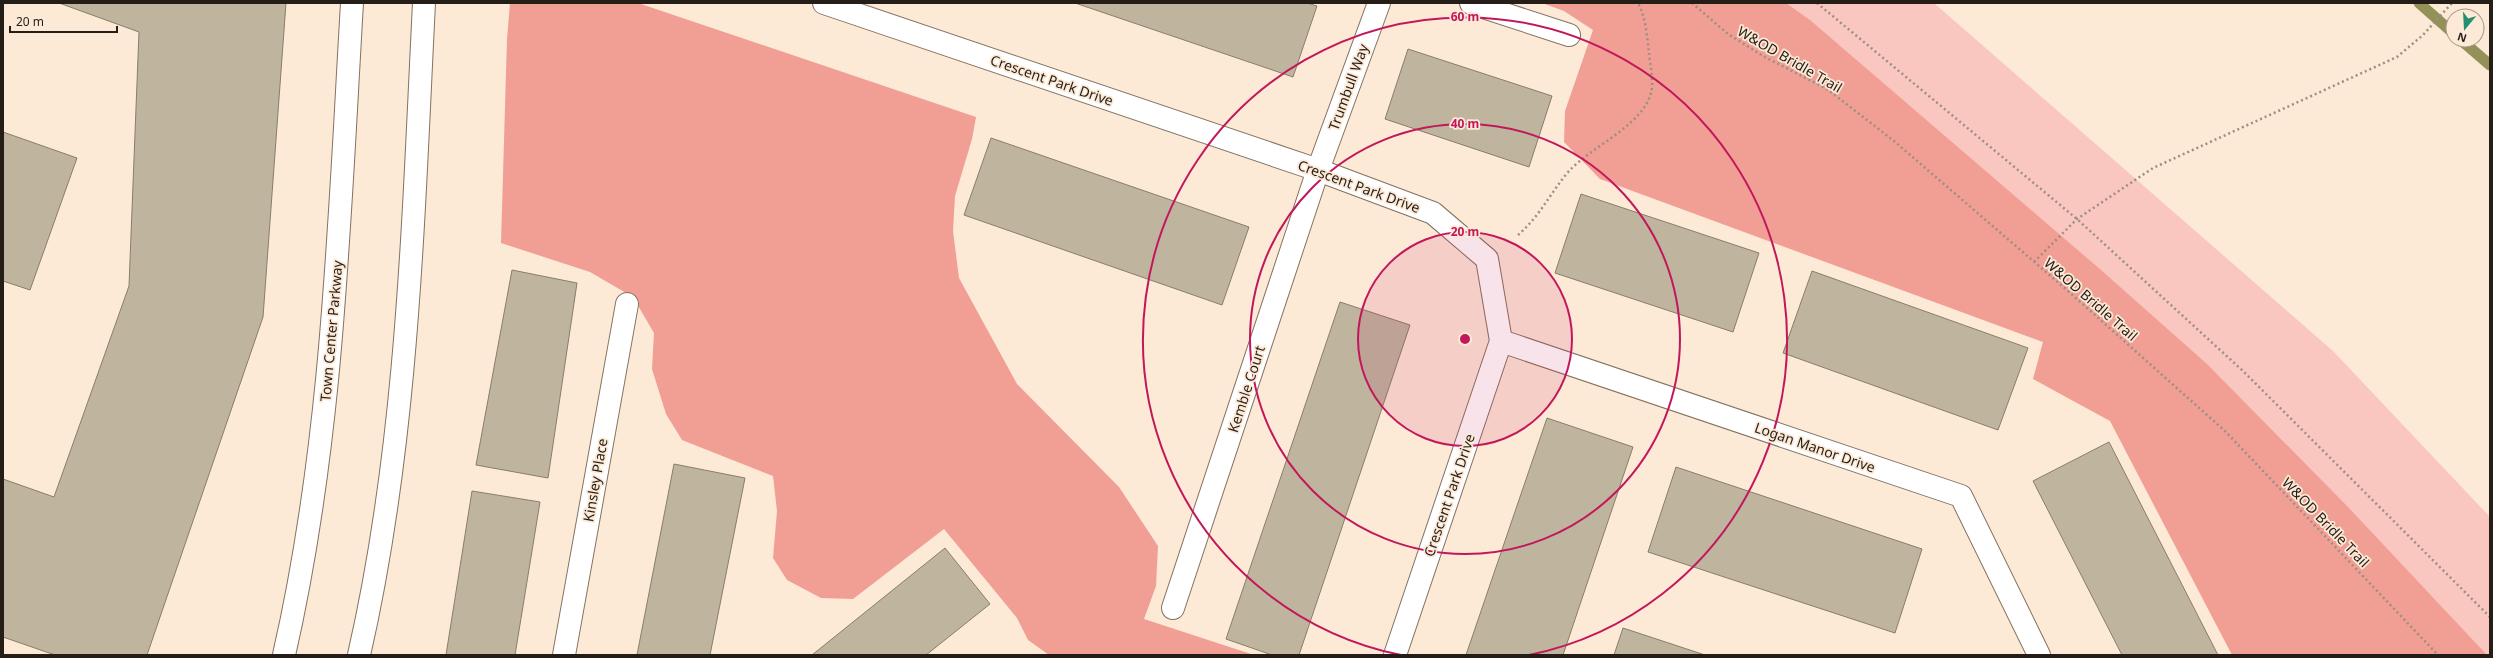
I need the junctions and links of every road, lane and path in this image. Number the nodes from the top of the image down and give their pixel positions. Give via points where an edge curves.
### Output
1 (352, 3) edge
2 (424, 3) edge
3 (824, 3) edge
4 (1379, 3) edge
5 (1471, 3) edge
6 (1638, 3) edge
7 (1692, 3) edge
8 (1817, 3) edge
9 (2452, 3) edge
10 (1569, 35) dead end
11 (1318, 170) junction
12 (2077, 219) junction
13 (1518, 235) dead end
14 (2034, 262) junction
15 (627, 304) dead end
16 (1501, 341) junction
17 (1173, 608) dead end
18 (2490, 617) edge
19 (284, 655) edge
20 (359, 655) edge
21 (564, 655) edge
22 (1395, 655) edge
23 (2039, 655) edge
24 (2438, 655) edge

1 - 19 street, Town Center Parkway via 337,275 320,457 296,603
2 - 20 street via 403,372 384,527
3 - 11 street, Crescent Park Drive
4 - 11 street, Trumbull Way
5 - 10 street
6 - 13 path via 1646,29 1651,92 1639,115 1616,135 1589,151 1568,172 1533,222
7 - 14 path, W&OD Bridle Trail via 1728,34 1763,56 1827,89 1894,141
8 - 12 path
9 - 12 path via 2423,35 2397,57 2153,168
11 - 16 street, Crescent Park Drive via 1433,213 1487,259
11 - 17 street, Kemble Court
12 - 14 path
12 - 18 path via 2243,371
14 - 24 path, W&OD Bridle Trail via 2225,431
15 - 21 street, Kinsley Place
16 - 22 street, Crescent Park Drive
16 - 23 street, Logan Manor Drive via 1961,496

